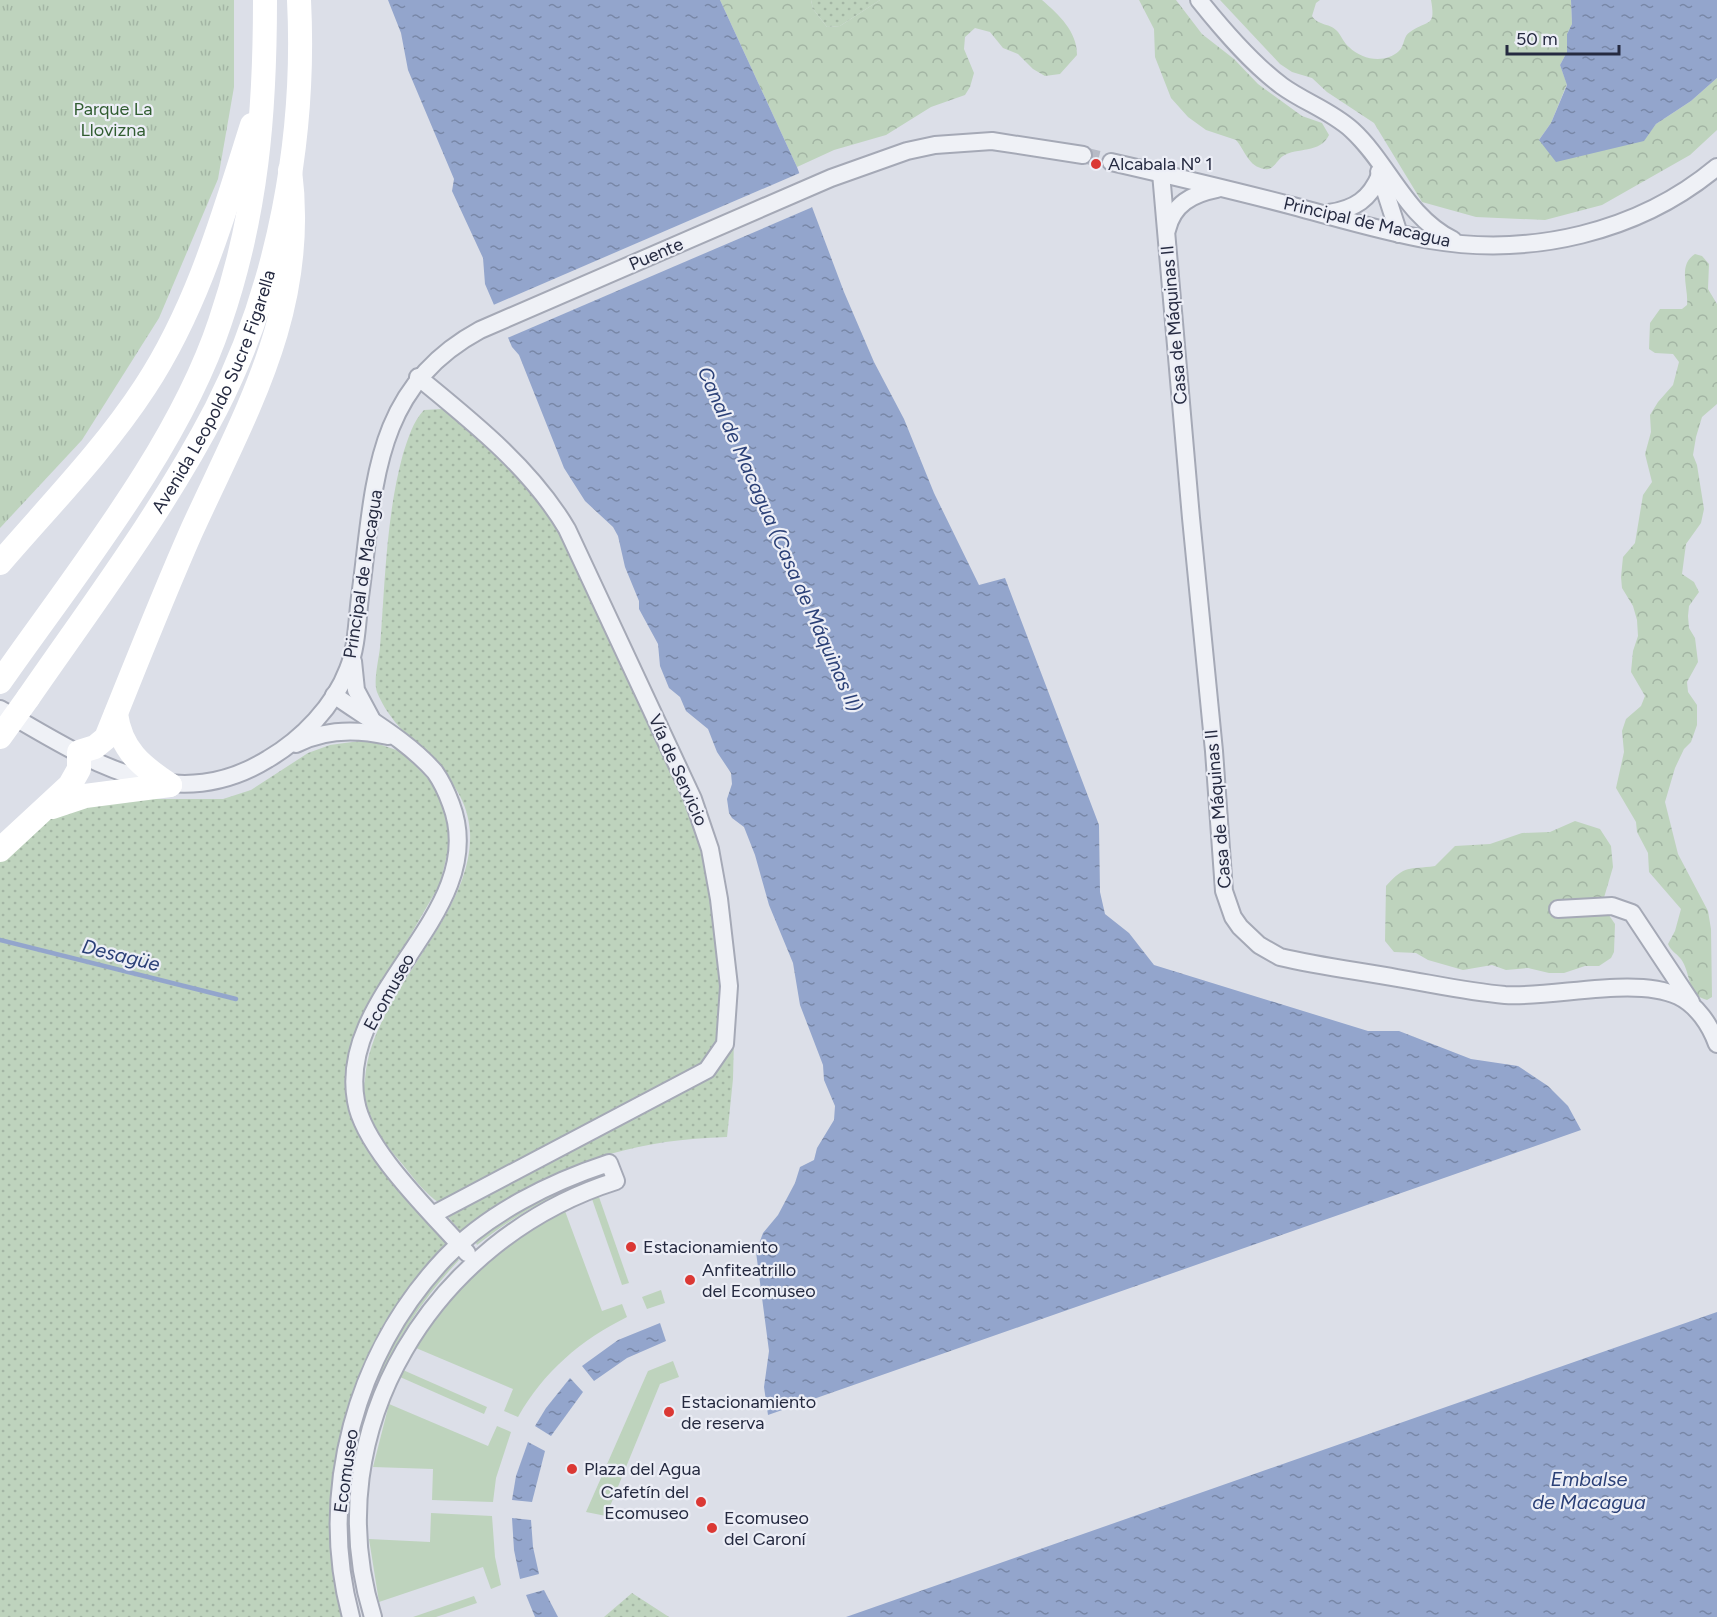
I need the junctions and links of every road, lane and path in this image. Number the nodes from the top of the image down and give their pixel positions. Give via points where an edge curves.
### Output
1 (265, 0) edge
2 (299, 0) edge
3 (1199, 0) edge
4 (264, 86) junction
5 (1371, 153) junction
6 (1083, 155) tunnel mouth
7 (1111, 162) tunnel mouth
8 (1717, 167) edge
9 (290, 170) junction
10 (1161, 174) junction
11 (1380, 175) junction
12 (1223, 188) junction
13 (1324, 214) junction
14 (1166, 234) junction
15 (1399, 234) junction
16 (1462, 244) junction
17 (480, 330) joint
18 (418, 377) junction
19 (0, 563) edge
20 (352, 655) junction
21 (0, 682) edge
22 (334, 695) junction
23 (0, 709) edge
24 (116, 714) junction
25 (377, 726) junction
26 (0, 737) edge
27 (394, 738) junction
28 (79, 752) junction
29 (280, 752) junction
30 (170, 785) junction
31 (42, 812) junction
32 (0, 850) edge
33 (1558, 909) dead end
34 (1693, 1005) junction
35 (1717, 1044) edge
36 (434, 1214) junction
37 (460, 1245) junction
38 (474, 1261) junction
39 (365, 1383) junction
40 (384, 1392) junction
41 (338, 1526) junction
42 (360, 1526) junction
43 (366, 1589) junction
44 (345, 1594) junction
45 (351, 1617) edge
46 (373, 1617) edge

1 - 4 main road, Avenida Leopoldo Sucre Figarella
2 - 9 main road, Avenida Leopoldo Sucre Figarella via 298,85
3 - 5 street via 1280,85 1338,118
4 - 19 main road via 214,247 172,340 129,410
4 - 21 main road, Avenida Leopoldo Sucre Figarella via 253,201 225,306 203,364 160,448
5 - 11 street
5 - 16 street via 1421,217
6 - 17 street, Puente via 1013,142 964,142 907,152 831,178
7 - 10 street, Principal de Macagua
8 - 16 street, Principal de Macagua via 1645,212 1592,233 1536,243
9 - 24 main road via 294,218 292,268 269,359 132,667
9 - 26 main road, Avenida Leopoldo Sucre Figarella, bridge via 266,285 216,408 144,529
10 - 12 street, Principal de Macagua
10 - 14 street, Casa de Máquinas II
11 - 13 street via 1363,201 1348,210
11 - 15 street
12 - 13 street, Principal de Macagua
12 - 14 street via 1185,200 1175,209
13 - 15 street, Principal de Macagua
14 - 34 street, Casa de Máquinas II via 1222,875 1233,917 1264,949 1294,960 1505,995 1657,989
15 - 16 street, Principal de Macagua
17 - 18 street, Principal de Macagua via 448,349
18 - 20 street, Principal de Macagua via 393,419 385,443
18 - 36 street, Vía de Servicio via 519,466 567,529 701,817 715,871 729,986 724,1044 707,1070
20 - 22 street, Principal de Macagua
20 - 25 street, Ecomuseo via 356,690
22 - 25 street, Ecomuseo
22 - 29 street, Principal de Macagua via 313,723
23 - 28 street, Principal de Macagua
24 - 28 main road via 106,738
24 - 30 main road via 118,731 133,757
25 - 27 street, Ecomuseo
27 - 29 street, Ecomuseo via 350,730 333,732 303,740
27 - 36 street, Ecomuseo via 426,763 444,786 455,815 458,853 446,894 374,1013 359,1051 354,1085 360,1115 375,1145
28 - 30 street, Principal de Macagua via 126,775
28 - 31 main road via 79,769 70,785
29 - 30 street, Principal de Macagua via 231,777 194,785
30 - 31 main road via 85,796 62,801
31 - 32 main road
33 - 34 street via 1612,906 1632,913
34 - 35 street, Casa de Máquinas II
36 - 37 street, Ecomuseo
37 - 38 street, Ecomuseo
37 - 38 street, Ecomuseo via 529,1198 609,1162 616,1181 553,1206
37 - 39 street, Ecomuseo via 412,1298 384,1342
38 - 40 street, Ecomuseo via 411,1337
39 - 40 street
39 - 41 street, Ecomuseo via 344,1462
40 - 42 street, Ecomuseo via 365,1458
41 - 42 street, Ecomuseo
41 - 44 street, Ecomuseo
42 - 43 street, Ecomuseo
43 - 44 street
43 - 46 street, Ecomuseo
44 - 45 street, Ecomuseo

